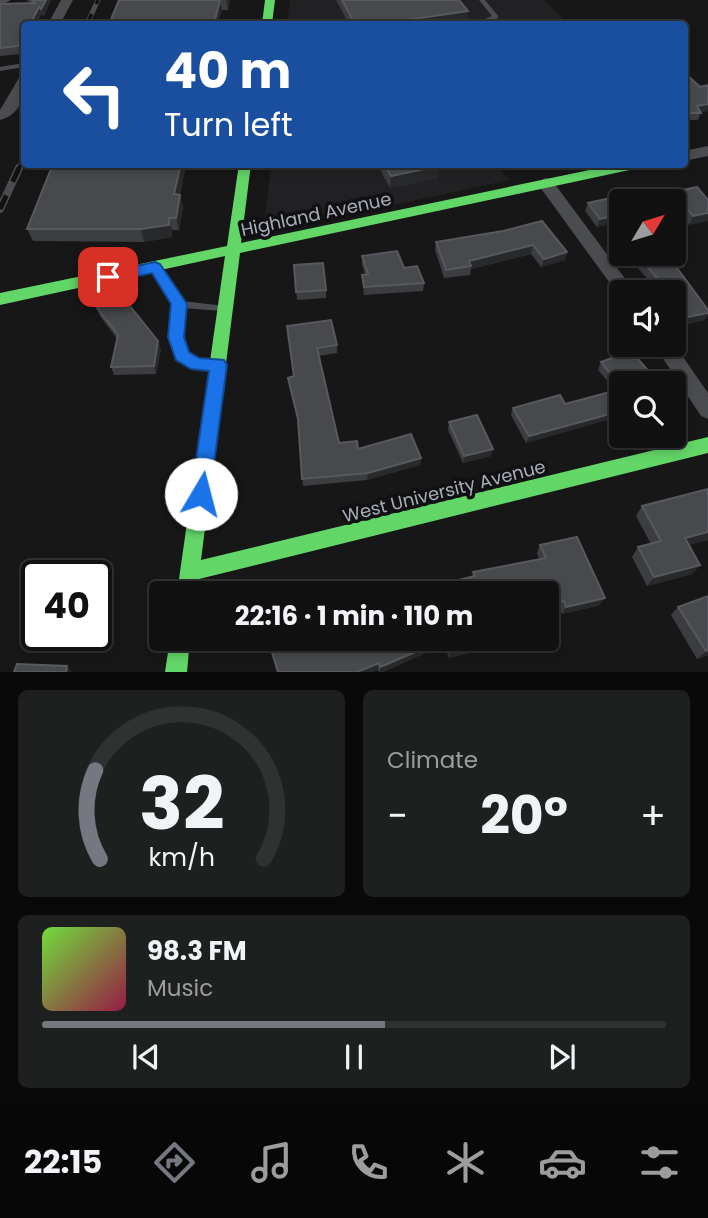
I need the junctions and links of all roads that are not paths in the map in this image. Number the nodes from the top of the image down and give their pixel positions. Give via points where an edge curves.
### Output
1 (5, 0) edge
2 (67, 0) edge
3 (270, 0) edge
4 (482, 0) edge
5 (0, 2) edge
6 (56, 21) edge
7 (267, 21) edge
8 (486, 21) edge
9 (21, 66) edge
10 (0, 69) edge
11 (21, 87) edge
12 (0, 117) edge
13 (708, 151) edge
14 (688, 155) edge
15 (244, 168) edge
16 (619, 168) edge
17 (545, 183) junction
18 (232, 251) junction
19 (155, 267) junction
20 (617, 280) edge
21 (0, 299) edge
22 (179, 304) junction
23 (226, 308) junction
24 (672, 357) edge
25 (219, 365) junction
26 (708, 410) edge
27 (708, 446) edge
28 (190, 572) junction
29 (189, 581) edge
30 (179, 651) edge
31 (176, 672) edge

1 - 5 street
2 - 6 street
3 - 7 street
4 - 8 lane via 496,17
9 - 10 lane
11 - 12 street via 9,111
13 - 14 street
15 - 18 street
16 - 17 street, Highland Avenue
17 - 18 street, Highland Avenue
17 - 20 street
18 - 19 street, Highland Avenue
18 - 23 street
19 - 21 street, Highland Avenue
19 - 22 lane
22 - 23 lane
22 - 25 lane via 176,337 182,355 197,364
23 - 25 street
24 - 26 street
25 - 28 street
27 - 28 street, West University Avenue
28 - 29 street
30 - 31 street

